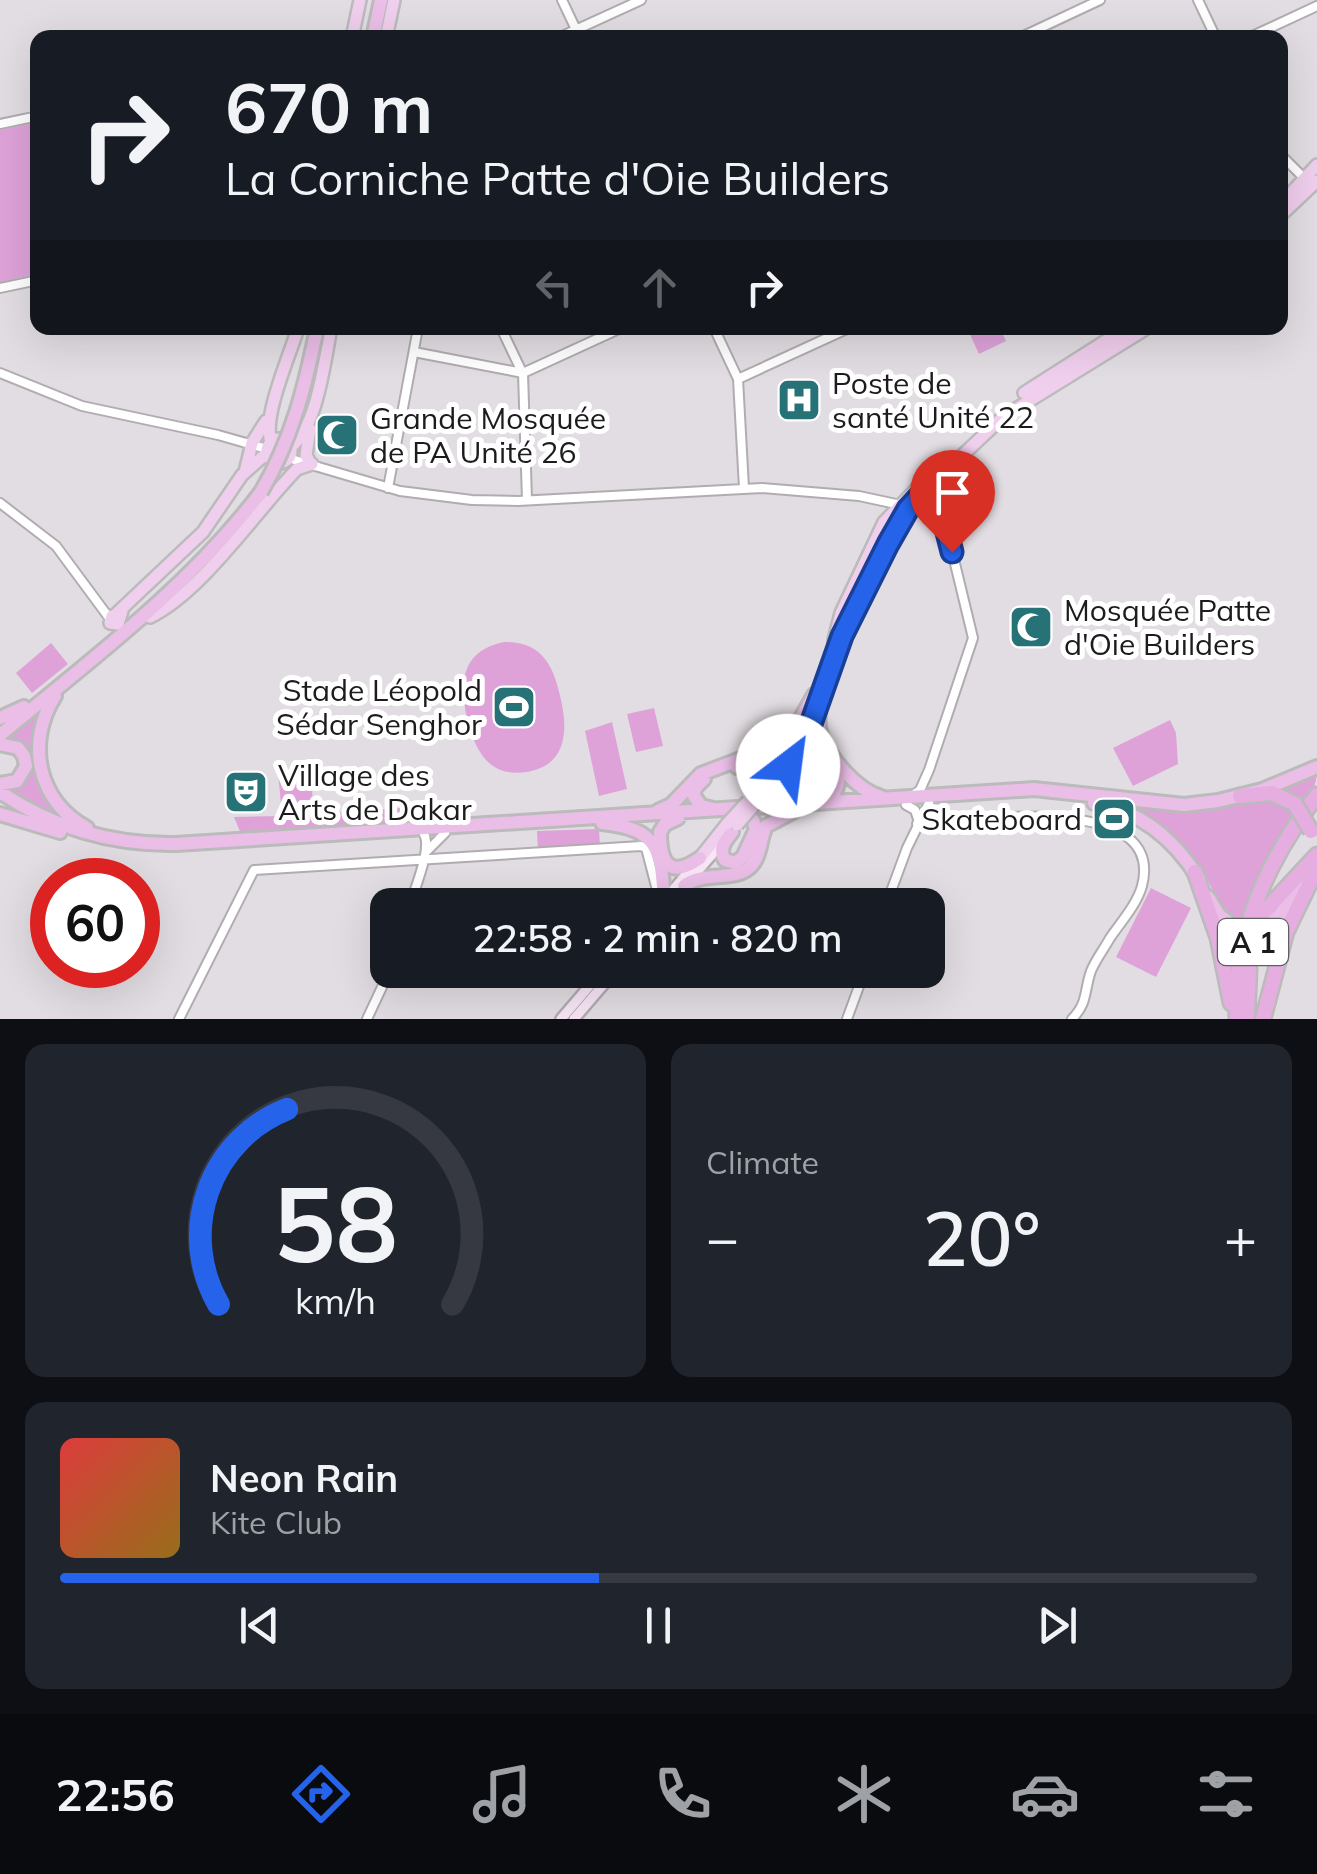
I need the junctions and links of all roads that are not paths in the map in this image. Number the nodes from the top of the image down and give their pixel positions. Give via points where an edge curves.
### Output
1 (360, 0) edge
2 (379, 0) edge
3 (394, 0) edge
4 (562, 0) edge
5 (641, 0) edge
6 (1100, 0) edge
7 (1198, 0) edge
8 (1317, 6) edge
9 (354, 30) edge
10 (372, 30) edge
11 (388, 30) edge
12 (576, 30) edge
13 (585, 30) edge
14 (1035, 30) edge
15 (1212, 30) edge
16 (1265, 30) edge
17 (30, 118) edge
18 (0, 124) edge
19 (1288, 161) edge
20 (1310, 179) edge
21 (1288, 198) edge
22 (1288, 206) edge
23 (30, 282) edge
24 (0, 288) edge
25 (296, 335) edge
26 (313, 335) edge
27 (330, 335) edge
28 (417, 335) edge
29 (505, 335) edge
30 (605, 335) edge
31 (717, 335) edge
32 (834, 335) edge
33 (1115, 335) edge
34 (1136, 335) edge
35 (414, 352) junction
36 (0, 373) edge
37 (522, 373) junction
38 (738, 379) junction
39 (314, 408) junction
40 (270, 417) junction
41 (253, 444) junction
42 (278, 450) junction
43 (310, 463) junction
44 (250, 468) junction
45 (934, 481) junction
46 (278, 484) junction
47 (388, 488) junction
48 (744, 488) junction
49 (528, 500) junction
50 (0, 503) edge
51 (904, 506) junction
52 (114, 616) junction
53 (112, 640) junction
54 (69, 678) junction
55 (817, 699) junction
56 (30, 704) junction
57 (0, 718) edge
58 (0, 732) edge
59 (0, 744) edge
60 (788, 766) junction
61 (1313, 769) edge
62 (929, 770) junction
63 (0, 784) edge
64 (0, 795) edge
65 (1317, 795) edge
66 (755, 796) junction
67 (948, 796) junction
68 (1240, 796) junction
69 (901, 801) junction
70 (929, 803) junction
71 (800, 808) junction
72 (1317, 808) edge
73 (715, 810) junction
74 (647, 813) junction
75 (0, 814) edge
76 (678, 818) junction
77 (918, 822) junction
78 (602, 823) junction
79 (734, 824) junction
80 (446, 833) junction
81 (424, 834) junction
82 (84, 838) junction
83 (128, 842) junction
84 (425, 856) junction
85 (700, 858) junction
86 (1314, 861) edge
87 (1195, 872) junction
88 (684, 886) junction
89 (415, 888) edge
90 (656, 888) edge
91 (663, 888) edge
92 (675, 888) edge
93 (682, 888) edge
94 (893, 888) edge
95 (1255, 925) junction
96 (381, 988) edge
97 (587, 988) edge
98 (601, 988) edge
99 (858, 988) edge
100 (179, 1019) edge
101 (366, 1019) edge
102 (561, 1019) edge
103 (574, 1019) edge
104 (847, 1019) edge
105 (1072, 1019) edge
106 (1235, 1019) edge
107 (1247, 1019) edge
108 (1263, 1019) edge

1 - 9 main road
2 - 10 highway
3 - 11 main road
4 - 12 street
5 - 13 street
6 - 14 street
7 - 15 street
8 - 16 street
17 - 18 street
19 - 20 street
20 - 21 main road
20 - 22 main road
23 - 24 street
25 - 40 main road
26 - 53 highway, bridge via 299,410 260,490 222,539
27 - 39 main road
28 - 35 street
29 - 37 street
30 - 37 street
31 - 38 street
32 - 38 street
33 - 51 main road via 994,415
34 - 45 main road via 1003,417
35 - 37 street
35 - 47 street
36 - 41 street via 82,406
37 - 49 street
38 - 48 street
39 - 42 main road via 302,434
39 - 43 main road
40 - 41 main road
40 - 42 main road
41 - 42 street
41 - 44 main road
42 - 43 street
42 - 44 main road
42 - 46 main road
43 - 46 main road
43 - 47 street
44 - 52 main road via 203,532
45 - 51 main road
45 - 62 street via 972,638
46 - 53 main road via 211,566 152,618
47 - 49 street
48 - 49 street
48 - 51 street via 810,490
50 - 52 street via 56,546
51 - 55 main road
52 - 53 highway
53 - 54 highway
53 - 56 highway
54 - 58 highway
54 - 83 highway via 41,724 38,753 46,785 80,824
55 - 60 main road via 806,738
55 - 66 main road via 795,743
55 - 69 highway via 825,744 861,788
55 - 74 highway via 780,744 701,774 671,805
56 - 57 highway
56 - 58 highway
59 - 63 highway via 18,748 26,763 17,781
60 - 66 main road
60 - 71 highway via 814,751 836,772 832,796
61 - 68 highway
62 - 67 street via 930,791
62 - 69 street via 920,790
64 - 82 highway via 45,824
64 - 83 highway via 62,825
65 - 95 highway via 1273,859 1252,905
66 - 73 highway via 763,775 753,764 704,779 695,788 696,800
66 - 79 main road, bridge
67 - 68 highway via 1048,789 1184,805
67 - 69 highway
68 - 86 highway, bridge via 1272,793 1295,804 1311,831
69 - 70 highway
69 - 71 highway
69 - 77 street via 916,811
70 - 77 street
70 - 87 highway via 1030,796 1114,807 1162,833
71 - 73 highway
71 - 79 highway
71 - 88 highway via 766,826 748,869 698,876
72 - 95 highway, A 1 via 1283,851
73 - 74 highway
74 - 83 highway
75 - 82 highway
76 - 78 highway
76 - 79 highway
76 - 85 highway via 660,832 666,862 682,870
77 - 94 street
77 - 105 street via 1050,817 1106,824 1132,840 1142,858 1142,888 1096,961 1083,1008
78 - 80 highway
78 - 91 highway via 650,838
79 - 85 main road
79 - 88 main road
80 - 81 highway
80 - 84 street
81 - 82 highway via 171,850
81 - 84 street
84 - 89 street
84 - 90 street via 641,846
84 - 100 street via 254,870
85 - 92 main road
86 - 95 highway via 1280,915
86 - 107 highway, A 1 via 1262,914 1248,973
86 - 108 highway, A 1
87 - 95 highway, bridge via 1232,926
87 - 106 highway
88 - 93 main road
95 - 106 highway, A 1 via 1240,966
96 - 101 street
97 - 102 main road
98 - 103 main road
99 - 104 street

